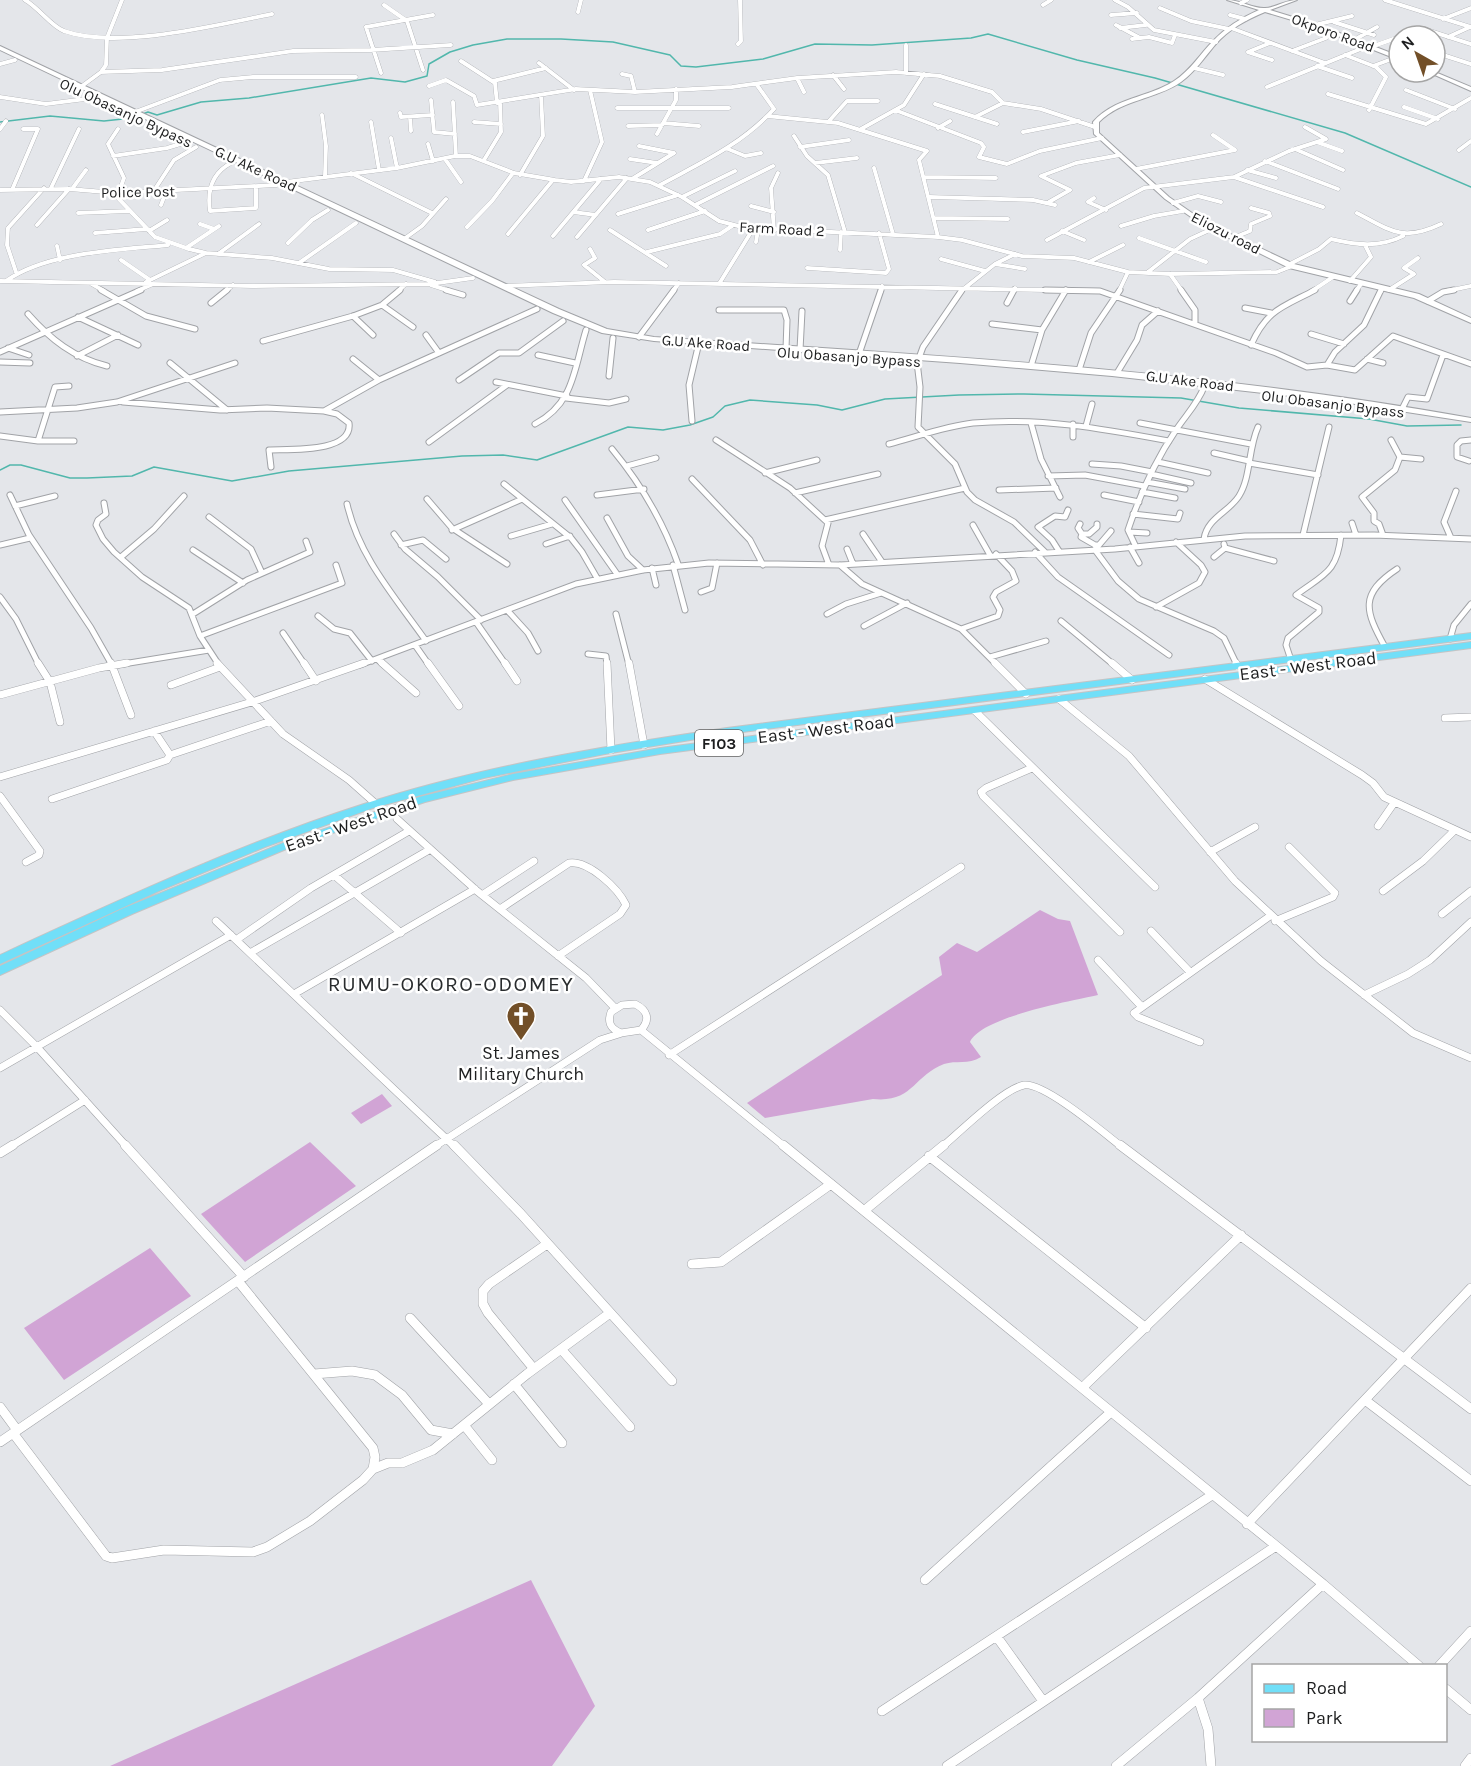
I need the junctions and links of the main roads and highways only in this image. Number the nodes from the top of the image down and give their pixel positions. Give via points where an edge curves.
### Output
1 (1230, 0) edge
2 (1294, 0) edge
3 (1244, 2) edge
4 (1266, 10) junction
5 (0, 48) edge
6 (1387, 53) edge
7 (0, 54) edge
8 (1447, 78) edge
9 (1471, 88) edge
10 (1471, 321) edge
11 (918, 360) junction
12 (1471, 422) edge
13 (1471, 636) edge
14 (1471, 645) edge
15 (125, 907) junction
16 (0, 960) edge
17 (0, 971) edge

1 - 3 main road, Okporo Road
2 - 4 main road
3 - 4 main road, Okporo Road
4 - 6 main road, Okporo Road
4 - 10 main road, Eliozu road via 1230,28 1174,84 1113,106 1095,127 1102,138 1183,211 1233,238 1291,265 1428,301
5 - 11 main road, G.U Ake Road via 589,326 639,338
7 - 11 main road, Olu Obasanjo Bypass via 586,330 651,344
8 - 9 main road
11 - 12 main road, Olu Obasanjo Bypass via 1204,387
11 - 12 main road, G.U Ake Road via 1117,373 1402,409
13 - 15 main road, East - West Road / F103 via 783,724 611,750 471,778 376,804 240,852
14 - 15 main road, East - West Road / F103 via 555,768 414,802
15 - 16 main road, East - West Road / F103
15 - 17 main road, East - West Road / F103

